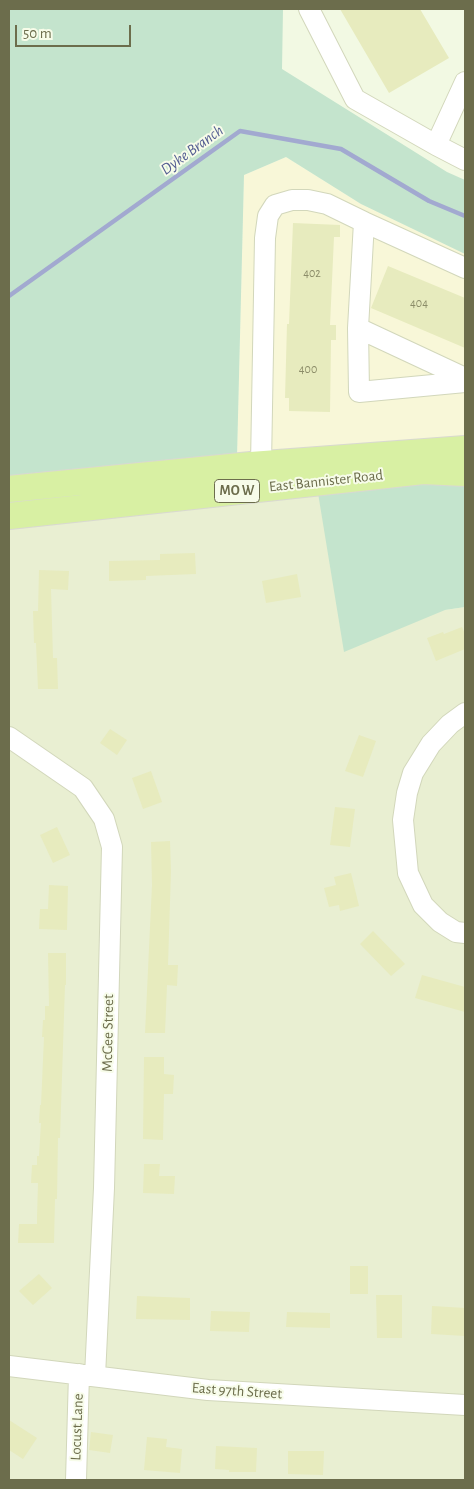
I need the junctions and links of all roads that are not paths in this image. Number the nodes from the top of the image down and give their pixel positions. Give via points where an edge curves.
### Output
1 (309, 9) edge
2 (465, 82) edge
3 (436, 145) junction
4 (465, 160) edge
5 (364, 222) junction
6 (465, 268) edge
7 (358, 328) junction
8 (465, 380) edge
9 (465, 448) edge
10 (261, 464) junction
11 (465, 472) edge
12 (9, 489) edge
13 (9, 516) edge
14 (465, 713) edge
15 (9, 737) edge
16 (465, 933) edge
17 (9, 1366) edge
18 (87, 1375) junction
19 (465, 1405) edge
20 (76, 1480) edge

1 - 3 street via 355,99
2 - 3 street
3 - 4 street
5 - 6 street
5 - 7 street
5 - 10 street via 327,204 308,200 275,205 268,216
7 - 8 street
7 - 8 street via 359,392
9 - 10 main road, East Bannister Road / MO W
10 - 12 main road, East Bannister Road / MO W
11 - 13 main road, East Bannister Road / MO W via 423,471
14 - 16 street via 431,744 418,766 407,793 403,820 408,873 423,905 440,922 456,932
15 - 18 street, McGee Street via 83,788 104,818 112,847 104,1188
17 - 18 street, East 97th Street
18 - 19 street, East 97th Street via 208,1390
18 - 20 street, Locust Lane

